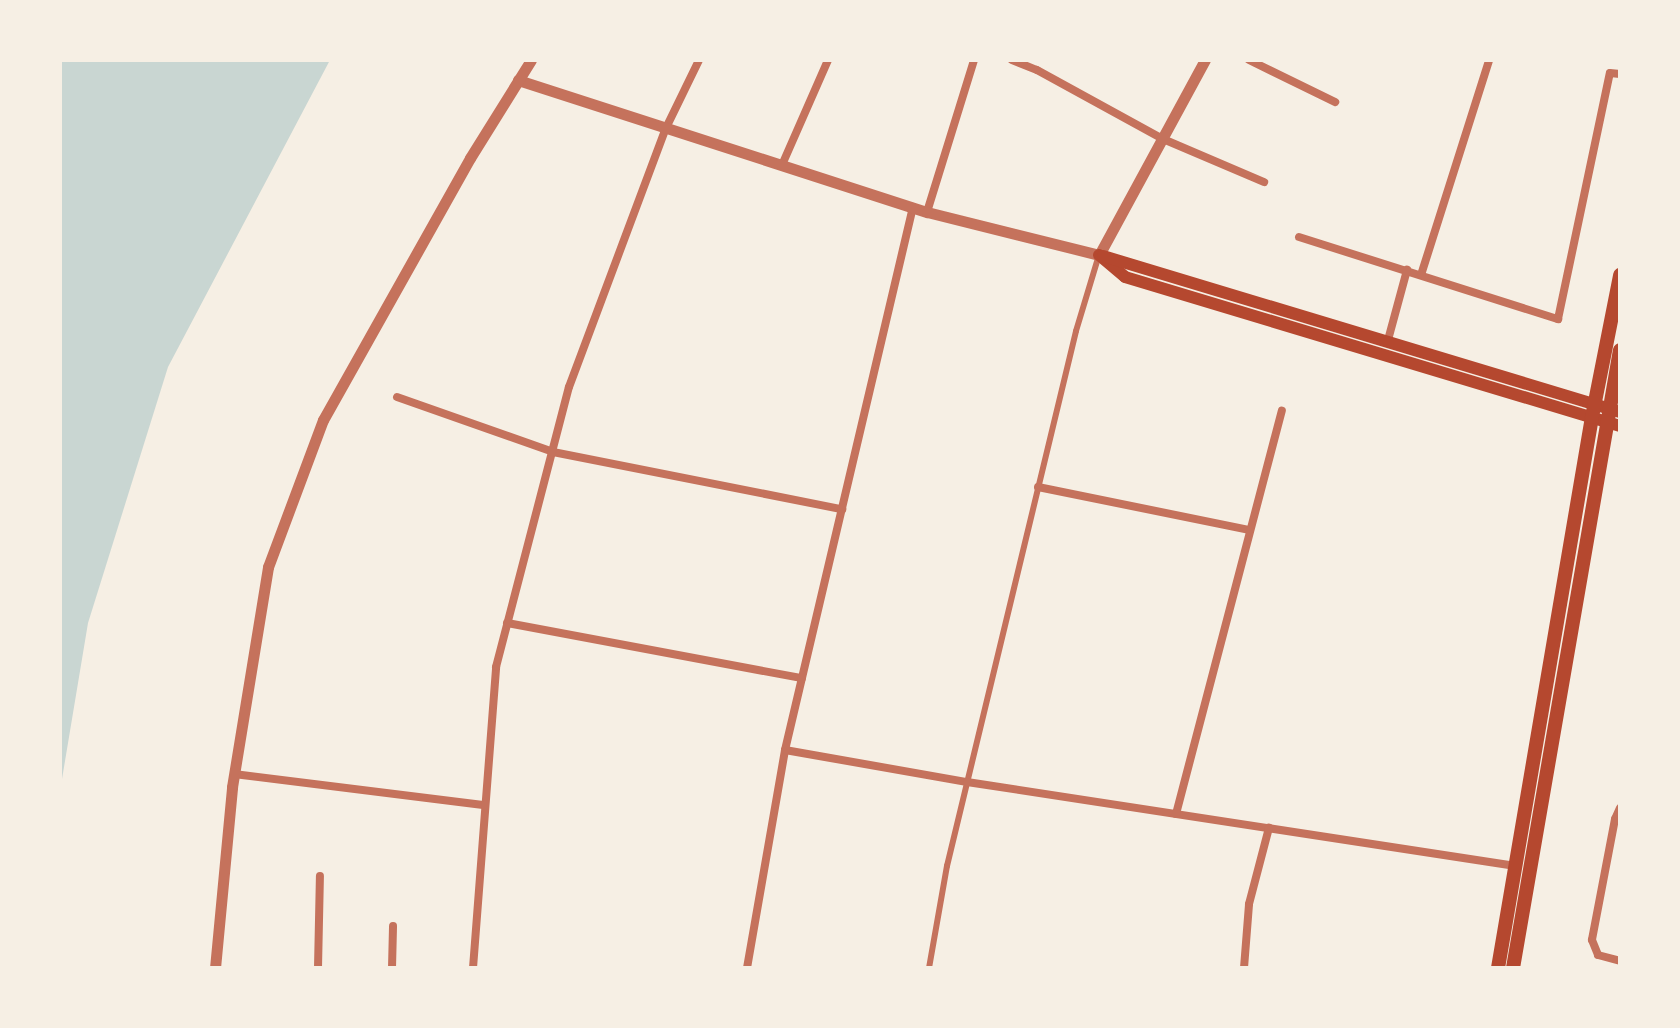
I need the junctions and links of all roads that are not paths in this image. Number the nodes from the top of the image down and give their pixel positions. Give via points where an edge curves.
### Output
1 (531, 60) edge
2 (699, 60) edge
3 (828, 60) edge
4 (974, 60) edge
5 (1012, 60) edge
6 (1042, 60) edge
7 (1205, 60) edge
8 (1249, 60) edge
9 (1489, 60) edge
10 (1611, 60) edge
11 (1037, 70) junction
12 (1610, 73) junction
13 (1620, 74) edge
14 (518, 80) junction
15 (1335, 102) dead end
16 (666, 128) junction
17 (1163, 139) junction
18 (782, 165) junction
19 (1264, 182) dead end
20 (913, 207) junction
21 (927, 212) junction
22 (1299, 237) dead end
23 (1099, 255) junction
24 (1407, 270) junction
25 (1421, 275) junction
26 (1620, 275) edge
27 (1388, 340) junction
28 (1620, 350) edge
29 (397, 397) dead end
30 (1282, 411) dead end
31 (1607, 415) edge
32 (553, 452) junction
33 (1038, 487) junction
34 (842, 509) junction
35 (1249, 530) junction
36 (507, 623) junction
37 (802, 678) junction
38 (785, 750) junction
39 (234, 774) junction
40 (967, 782) junction
41 (483, 805) junction
42 (1620, 808) edge
43 (1176, 814) junction
44 (1269, 828) junction
45 (1521, 867) junction
46 (320, 876) dead end
47 (393, 926) dead end
48 (1620, 961) edge
49 (215, 968) edge
50 (318, 968) edge
51 (392, 968) edge
52 (473, 968) edge
53 (747, 968) edge
54 (929, 968) edge
55 (1244, 968) edge
56 (1498, 968) edge
57 (1513, 968) edge

1 - 14 street
2 - 16 street
3 - 18 street
4 - 21 street
5 - 11 street
6 - 11 street
7 - 17 street
8 - 15 street
9 - 25 street
10 - 12 street
11 - 17 street
12 - 13 street
12 - 25 street via 1558,319
14 - 16 street
14 - 39 street via 323,420 268,567
16 - 18 street
16 - 32 street via 569,387
17 - 19 street
17 - 23 street
18 - 20 street
20 - 21 street
20 - 34 street
21 - 23 street
22 - 24 street
23 - 27 main road
23 - 31 main road via 1125,277
23 - 33 street
24 - 25 street
24 - 27 street
26 - 31 main road
27 - 31 main road
28 - 31 main road
29 - 32 street
30 - 35 street
31 - 45 main road
32 - 34 street
32 - 36 street
33 - 35 street
33 - 40 street
34 - 37 street
35 - 43 street
36 - 37 street
36 - 41 street via 496,667
37 - 38 street
38 - 40 street
38 - 53 street
39 - 41 street
39 - 49 street
40 - 43 street
40 - 54 street
41 - 52 street
42 - 48 street via 1592,940 1598,955
43 - 44 street
44 - 45 street
44 - 55 street via 1249,904
45 - 56 main road
45 - 57 main road
46 - 50 street
47 - 51 street

